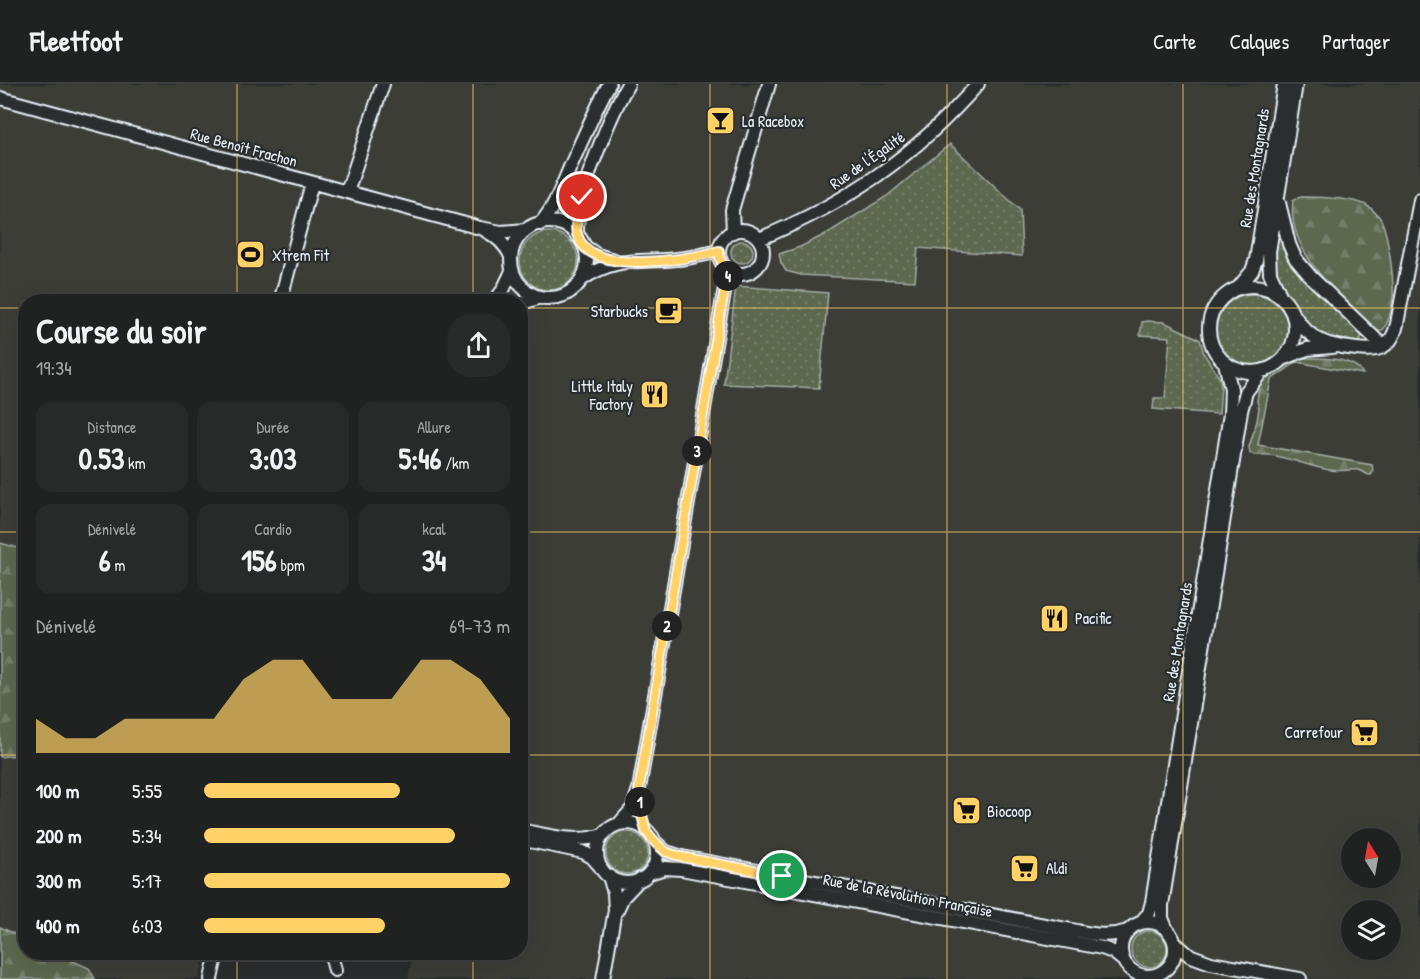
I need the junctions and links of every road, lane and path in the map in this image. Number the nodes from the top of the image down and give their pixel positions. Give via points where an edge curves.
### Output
1 (383, 84) edge
2 (609, 84) edge
3 (628, 84) edge
4 (769, 84) edge
5 (978, 84) edge
6 (1284, 84) edge
7 (1296, 84) edge
8 (0, 98) edge
9 (312, 183) junction
10 (347, 192) junction
11 (1277, 197) junction
12 (1420, 200) edge
13 (540, 224) junction
14 (480, 228) junction
15 (526, 230) junction
16 (733, 232) junction
17 (759, 239) junction
18 (580, 241) junction
19 (719, 251) junction
20 (511, 256) junction
21 (624, 262) junction
22 (512, 271) junction
23 (731, 272) junction
24 (581, 280) junction
25 (1239, 288) junction
26 (282, 294) edge
27 (500, 294) edge
28 (540, 297) junction
29 (1281, 298) junction
30 (528, 301) edge
31 (1290, 309) junction
32 (1383, 346) junction
33 (1339, 347) junction
34 (1283, 359) junction
35 (1225, 363) junction
36 (1262, 371) junction
37 (639, 789) junction
38 (619, 824) junction
39 (528, 831) edge
40 (646, 831) junction
41 (603, 836) junction
42 (528, 841) edge
43 (655, 842) junction
44 (599, 865) junction
45 (609, 876) junction
46 (645, 876) junction
47 (614, 917) junction
48 (1140, 923) junction
49 (1166, 928) junction
50 (1128, 931) junction
51 (1175, 943) junction
52 (215, 960) edge
53 (332, 960) edge
54 (1123, 960) junction
55 (1210, 963) junction
56 (1168, 968) junction
57 (335, 970) dead end
58 (1135, 976) edge
59 (1154, 977) edge
60 (211, 979) edge
61 (603, 979) edge
62 (1299, 979) edge

1 - 10 street
2 - 13 street via 550,212
3 - 18 street via 600,141 585,186 578,214
4 - 16 street via 732,210
5 - 17 street, Rue de l'Égalité via 929,135 878,176 820,211
6 - 25 street, Rue des Montagnards via 1256,260
7 - 11 street, Rue des Montagnards
8 - 9 street, Rue Benoît Frachon
9 - 10 street, Rue Benoît Frachon
9 - 26 street
10 - 14 street, Rue Benoît Frachon
11 - 29 street, Rue des Montagnards via 1268,259
11 - 32 street via 1295,258
12 - 32 street via 1396,331
13 - 15 street
13 - 18 street via 569,228
14 - 15 street, Rue Benoît Frachon via 501,232
14 - 20 street, Rue Benoît Frachon via 498,238
15 - 20 street
16 - 17 street via 747,231
16 - 19 street via 722,241
17 - 23 street via 763,252 759,266 748,273
18 - 21 street via 602,258
18 - 24 street via 586,264
19 - 21 street
19 - 23 street via 723,265
20 - 22 street
21 - 24 street via 603,267
22 - 27 street
22 - 28 street via 521,286
23 - 37 street via 722,304
24 - 28 street via 562,296
25 - 29 street via 1261,287
25 - 35 street via 1220,301 1209,321 1211,344
28 - 30 street
29 - 31 street
31 - 33 street via 1313,337
31 - 34 street via 1295,333
32 - 33 street via 1367,351
33 - 34 street via 1307,349
34 - 36 street
35 - 36 street via 1242,372
35 - 48 street, Rue des Montagnards via 1231,389 1230,414 1152,902
36 - 49 street, Rue des Montagnards via 1246,392 1241,411 1164,888 1162,918
37 - 38 street via 633,808
37 - 40 street
38 - 40 street via 635,824
38 - 41 street
39 - 41 street via 571,839
40 - 43 street
41 - 44 street via 597,851
42 - 44 street via 583,852
43 - 46 street via 656,860
43 - 50 street, Rue de la Révolution Française via 666,852 682,857 1054,927 1103,936
44 - 45 street
45 - 46 street via 622,882
45 - 47 street via 615,899
46 - 47 street via 620,902
46 - 54 street, Rue de la Révolution Française via 665,868 681,869 1102,948
47 - 61 street
48 - 49 street
48 - 50 street
49 - 51 street
50 - 54 street via 1122,943
51 - 55 street via 1189,955
51 - 56 street
52 - 60 street
53 - 57 street
54 - 58 street
55 - 56 street
55 - 62 street
56 - 59 street
58 - 59 street

